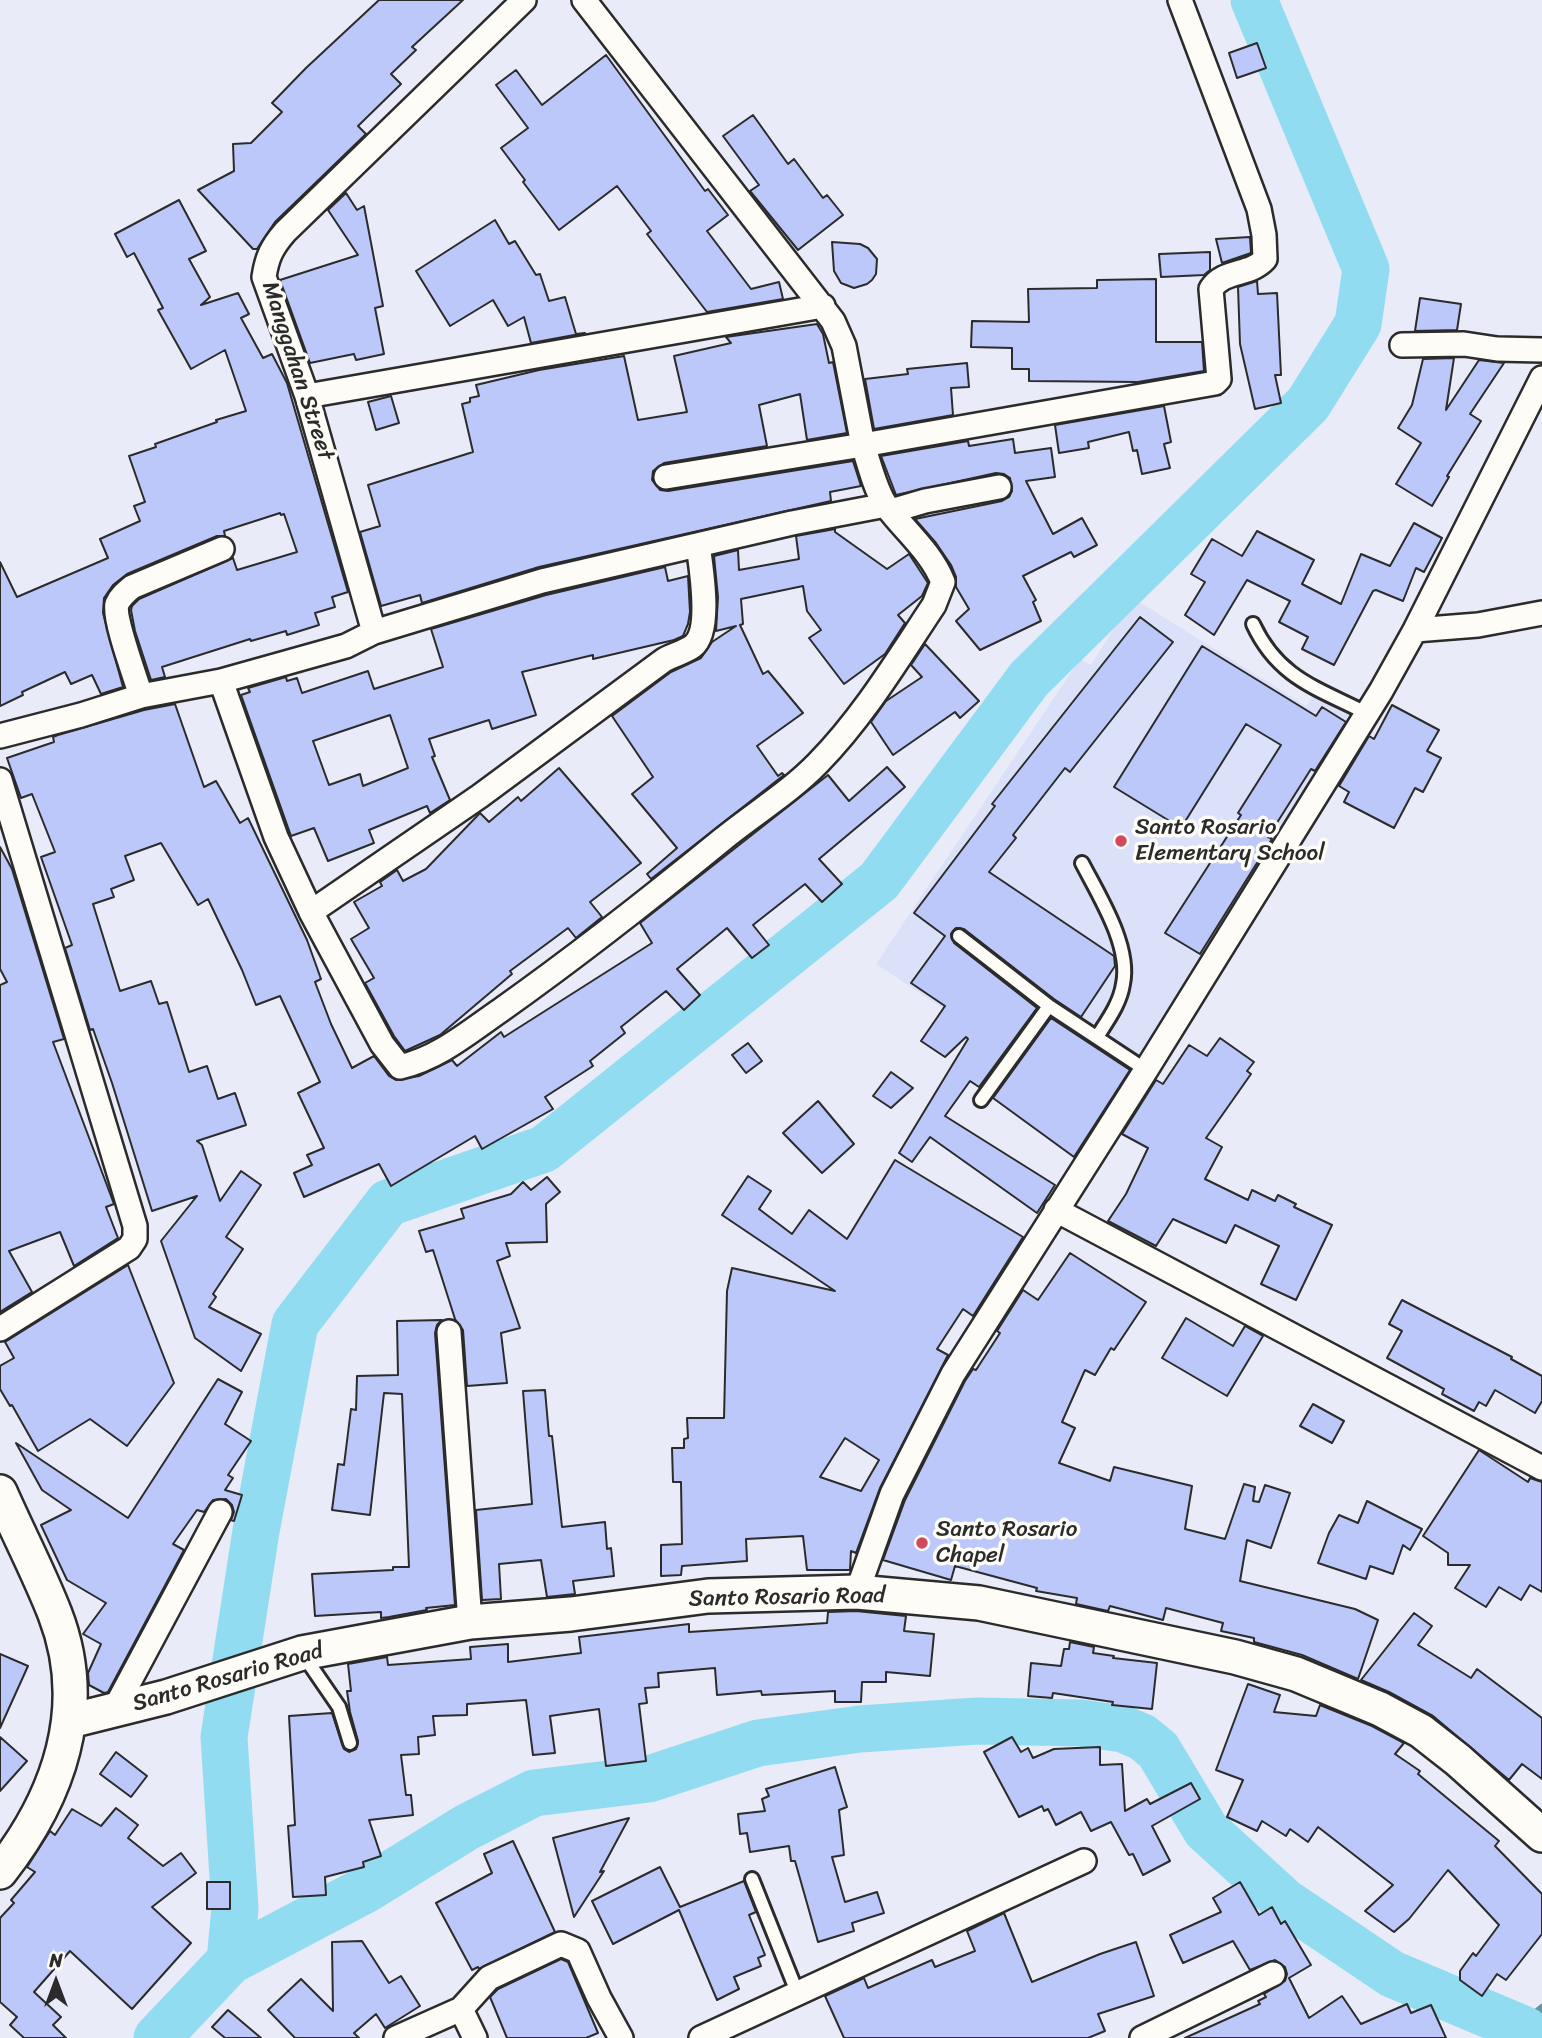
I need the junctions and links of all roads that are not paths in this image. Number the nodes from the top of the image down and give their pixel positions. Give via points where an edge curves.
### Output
1 (524, 0) edge
2 (584, 0) edge
3 (1180, 0) edge
4 (823, 306) junction
5 (1402, 345) dead end
6 (1542, 350) edge
7 (1542, 378) edge
8 (307, 396) junction
9 (863, 446) junction
10 (666, 477) dead end
11 (999, 486) dead end
12 (888, 508) junction
13 (698, 545) junction
14 (222, 549) dead end
15 (1542, 613) edge
16 (1253, 624) dead end
17 (1415, 630) junction
18 (374, 632) junction
19 (221, 681) junction
20 (141, 696) junction
21 (1366, 713) junction
22 (0, 736) edge
23 (0, 780) edge
24 (1082, 863) dead end
25 (311, 912) junction
26 (959, 936) dead end
27 (1049, 1006) junction
28 (1097, 1037) junction
29 (1146, 1070) junction
30 (981, 1100) dead end
31 (1056, 1210) junction
32 (0, 1329) edge
33 (449, 1332) dead end
34 (1542, 1468) edge
35 (0, 1492) edge
36 (220, 1512) dead end
37 (857, 1592) junction
38 (470, 1622) junction
39 (302, 1653) junction
40 (113, 1712) junction
41 (70, 1721) junction
42 (350, 1743) dead end
43 (1542, 1835) edge
44 (1084, 1861) dead end
45 (0, 1872) edge
46 (752, 1879) dead end
47 (1273, 1974) dead end
48 (797, 1992) junction
49 (461, 2009) junction
50 (396, 2038) edge
51 (475, 2038) edge
52 (621, 2038) edge
53 (701, 2038) edge
54 (1142, 2038) edge

1 - 8 street, Manggahan Street via 271,248 264,277
2 - 4 street
3 - 9 street via 1259,209 1264,235 1265,259 1217,279 1211,289 1219,379
4 - 8 street
4 - 9 street via 844,346
5 - 6 street
7 - 17 street
8 - 18 street, Manggahan Street
9 - 10 street
9 - 12 street
11 - 12 street
12 - 13 street via 792,523
12 - 25 street via 917,540 943,582 861,713 818,763 779,798 449,1046 422,1062 400,1067
13 - 18 street via 542,581
13 - 25 street via 704,630 695,645 664,660 480,796
14 - 20 street via 132,587 117,604
15 - 17 street
16 - 21 lane via 1263,646 1304,684
17 - 21 street
18 - 19 street via 346,646
19 - 20 street
19 - 25 street via 276,836
20 - 22 street
21 - 29 street
23 - 32 street via 135,1226 130,1248
24 - 28 lane via 1114,926 1123,958 1124,983
26 - 27 lane
27 - 28 lane
27 - 30 lane
28 - 29 lane
29 - 31 street
31 - 34 street
31 - 37 street via 953,1374 892,1494
33 - 38 street
35 - 41 street via 56,1616 70,1675
36 - 40 street
37 - 38 street, Santo Rosario Road via 708,1596
37 - 43 street, Santo Rosario Road via 978,1603 1234,1657 1296,1675 1421,1731
38 - 39 street, Santo Rosario Road
39 - 40 street, Santo Rosario Road
39 - 42 lane via 339,1707
40 - 41 street, Santo Rosario Road
41 - 45 street via 59,1768 44,1802
44 - 48 street
46 - 48 lane
47 - 54 street
48 - 53 street
49 - 50 street
49 - 51 street
49 - 52 street via 489,1978 561,1944 578,1951

